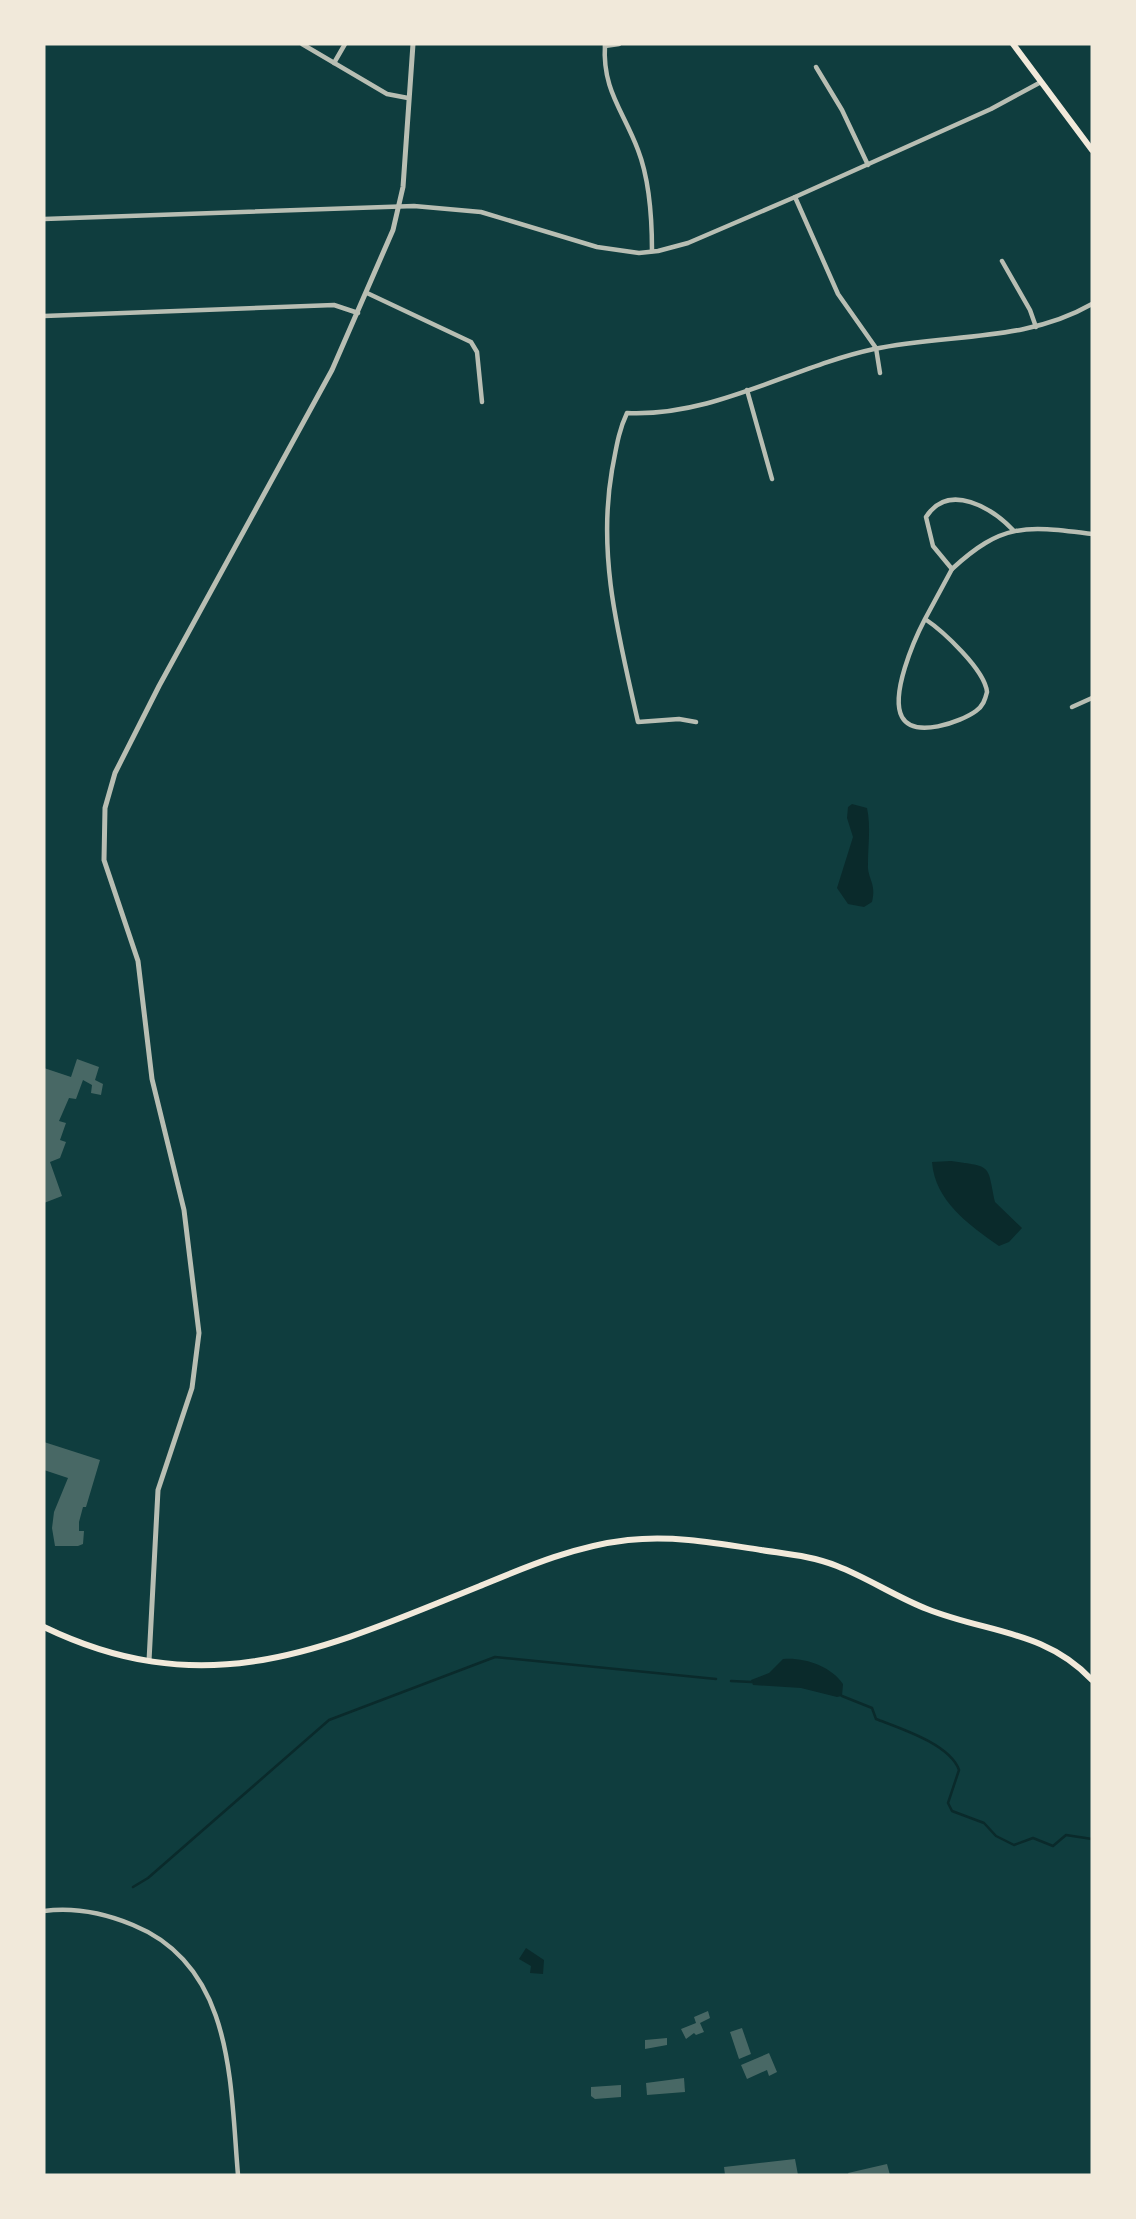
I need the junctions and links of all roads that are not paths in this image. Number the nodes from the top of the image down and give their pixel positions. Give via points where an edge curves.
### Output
1 (302, 44) edge
2 (345, 44) edge
3 (413, 44) edge
4 (619, 44) edge
5 (1013, 44) edge
6 (605, 45) edge
7 (334, 63) junction
8 (816, 67) dead end
9 (1041, 82) junction
10 (408, 99) junction
11 (1092, 150) edge
12 (868, 165) junction
13 (794, 197) junction
14 (400, 206) junction
15 (44, 219) edge
16 (653, 251) junction
17 (1002, 261) dead end
18 (367, 293) junction
19 (1092, 304) edge
20 (358, 313) junction
21 (44, 316) edge
22 (1036, 327) junction
23 (876, 348) junction
24 (880, 373) dead end
25 (747, 390) junction
26 (482, 402) dead end
27 (772, 479) dead end
28 (1013, 530) junction
29 (1092, 534) edge
30 (952, 569) junction
31 (925, 619) junction
32 (1092, 698) edge
33 (1072, 706) dead end
34 (696, 722) dead end
35 (44, 1627) edge
36 (149, 1661) junction
37 (1092, 1680) edge
38 (44, 1911) edge
39 (238, 2175) edge

1 - 7 street
2 - 7 street
3 - 10 street
4 - 6 street
5 - 9 main road
6 - 16 street via 610,94 643,165
7 - 10 street via 387,94
8 - 12 street
9 - 11 main road
9 - 12 street
10 - 14 street
12 - 13 street
13 - 16 street via 688,243
13 - 23 street via 838,294
14 - 15 street
14 - 16 street via 473,211 597,247
14 - 18 street
17 - 22 street
18 - 20 street
18 - 26 street via 472,343 477,351
19 - 22 street
20 - 21 street via 334,305
20 - 36 street via 318,397 147,710 115,774 105,808 104,860 138,961 150,1071 184,1210 199,1333 192,1388 157,1497
22 - 23 street
23 - 24 street
23 - 25 street via 820,362
25 - 27 street
25 - 34 street via 688,410 627,413 618,435 610,484 607,574 638,722
28 - 29 street
28 - 30 street via 977,546
28 - 30 street via 991,509 973,501 947,502 934,508 926,517 927,527 933,546
30 - 31 street
31 - 31 street via 905,665 900,691 900,712 907,724 916,727 936,726 976,711 987,692 981,675
32 - 33 street
35 - 36 main road via 99,1649
36 - 37 main road via 222,1666 296,1655 566,1552 662,1538 827,1562 937,1613 1041,1642 1067,1656
38 - 39 street via 65,1909 120,1919 165,1942 195,1970 220,2025

